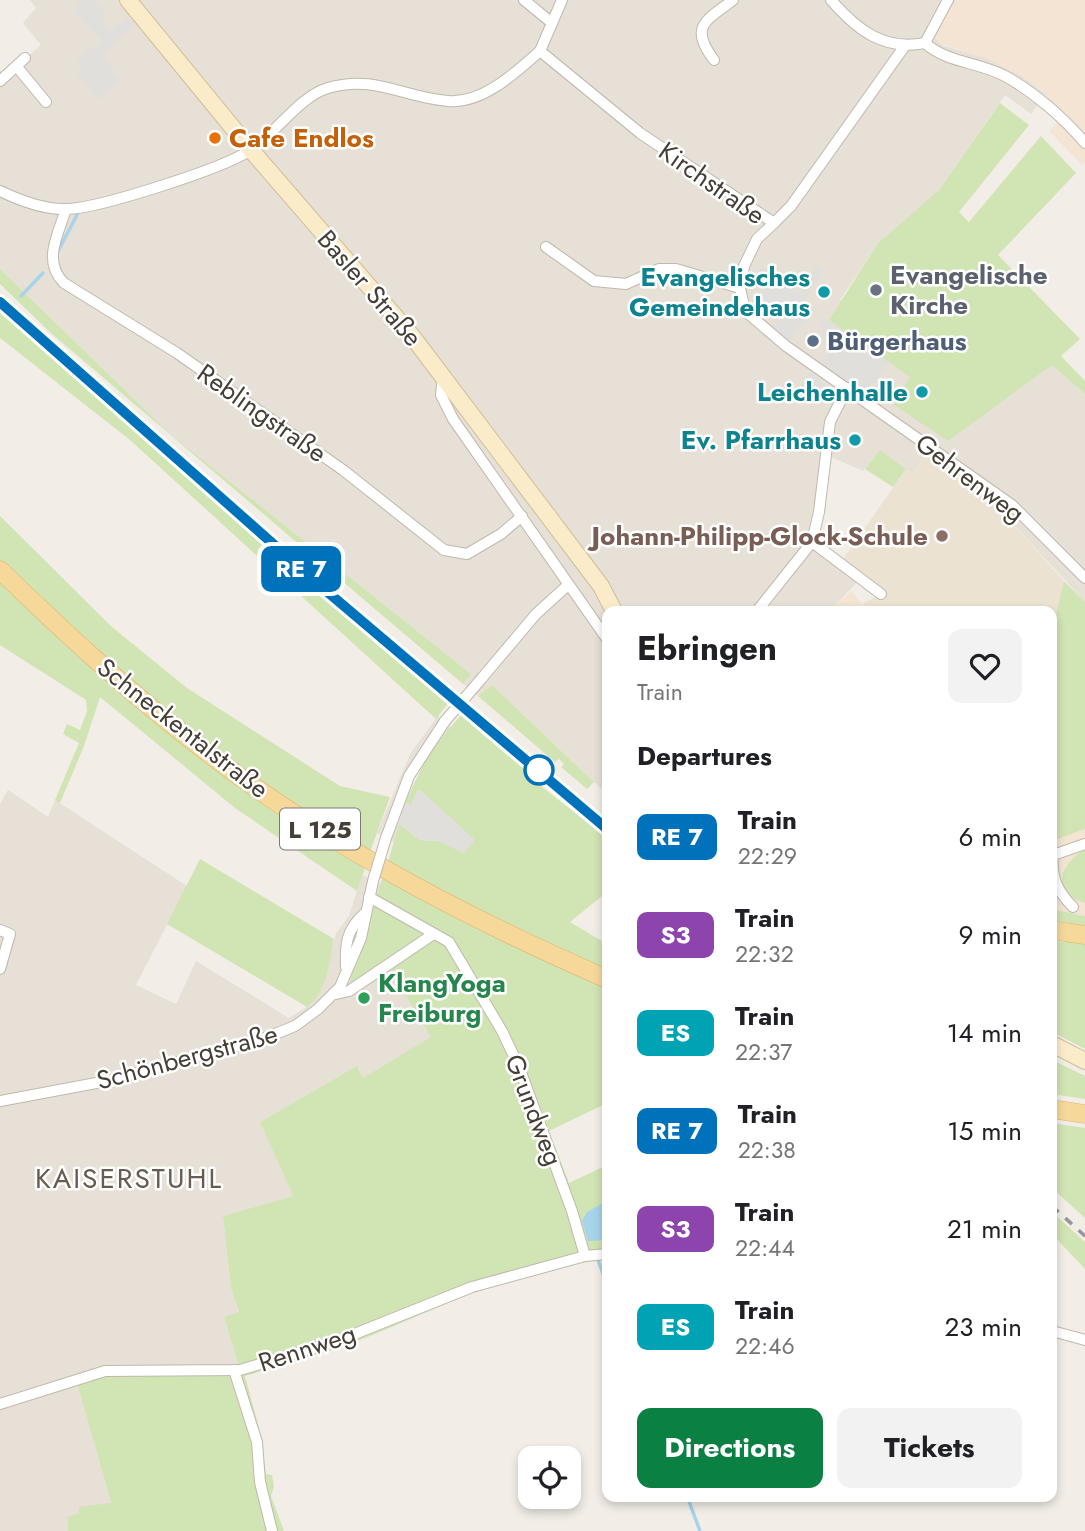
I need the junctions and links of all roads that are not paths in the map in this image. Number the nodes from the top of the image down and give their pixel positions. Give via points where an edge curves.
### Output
1 (128, 0) edge
2 (524, 0) edge
3 (562, 0) edge
4 (733, 0) edge
5 (831, 0) edge
6 (948, 0) edge
7 (552, 23) junction
8 (925, 43) junction
9 (905, 47) junction
10 (540, 51) junction
11 (25, 58) dead end
12 (714, 61) dead end
13 (17, 67) junction
14 (0, 80) edge
15 (46, 102) dead end
16 (1085, 143) edge
17 (251, 150) junction
18 (0, 191) edge
19 (66, 209) junction
20 (774, 222) junction
21 (546, 247) dead end
22 (740, 288) junction
23 (443, 376) junction
24 (847, 388) junction
25 (522, 516) junction
26 (812, 542) junction
27 (0, 570) edge
28 (1085, 578) edge
29 (568, 585) junction
30 (601, 586) junction
31 (881, 594) dead end
32 (611, 606) edge
33 (622, 606) edge
34 (761, 606) edge
35 (602, 632) edge
36 (1085, 844) edge
37 (1057, 854) edge
38 (1057, 886) edge
39 (369, 897) junction
40 (1073, 907) dead end
41 (1057, 931) edge
42 (5, 932) edge
43 (432, 935) junction
44 (1085, 935) edge
45 (0, 969) edge
46 (602, 977) edge
47 (336, 994) junction
48 (1057, 1046) edge
49 (1085, 1060) edge
50 (0, 1101) edge
51 (1057, 1110) edge
52 (1083, 1114) edge
53 (602, 1254) edge
54 (585, 1256) junction
55 (1057, 1332) edge
56 (1085, 1340) edge
57 (234, 1370) junction
58 (0, 1404) edge
59 (272, 1531) edge

1 - 17 main road, Basler Straße
2 - 7 street
3 - 7 street
4 - 12 street via 704,22 700,32 702,45
5 - 9 street via 865,34
6 - 8 street
7 - 10 street
8 - 9 street
8 - 16 street via 937,53 1005,76 1068,123
9 - 20 street
10 - 17 street via 483,94 450,102 368,82 324,89
10 - 20 street, Kirchstraße via 640,133
11 - 13 street
13 - 14 street
13 - 15 street
17 - 19 street via 229,162 127,195
17 - 23 main road, Basler Straße
18 - 19 street via 16,199
19 - 25 street, Reblingstraße via 51,255 51,265 64,283 177,353 343,470 444,550 467,554
20 - 22 street, Kirchstraße via 748,254
21 - 22 street via 594,281 626,284 659,269
22 - 24 street via 745,312
23 - 25 street via 441,396 446,406
23 - 30 main road, Basler Straße
24 - 26 street via 830,422
24 - 28 street, Gehrenweg via 1012,505
25 - 29 street
26 - 31 street
26 - 34 street
27 - 46 main road, Schneckentalstraße / L 125 via 159,714 268,795 428,893
29 - 35 street
29 - 39 street, bridge via 536,614 445,721 409,776
30 - 32 main road, Basler Straße
30 - 33 main road, Basler Straße
36 - 37 street
38 - 40 street
39 - 43 street, Grundweg
39 - 47 street via 364,914 348,934 346,969
41 - 44 main road
42 - 45 street
43 - 47 street, Schönbergstraße via 349,991
43 - 54 street, Grundweg via 449,942 519,1067
47 - 50 street, Schönbergstraße via 295,1026 260,1040 107,1081
48 - 49 main road
51 - 52 main road
53 - 54 street, Rennweg
54 - 57 street, Rennweg via 472,1287 337,1341
55 - 56 street
57 - 58 street, Rennweg via 105,1371
57 - 59 street via 257,1442 260,1482

